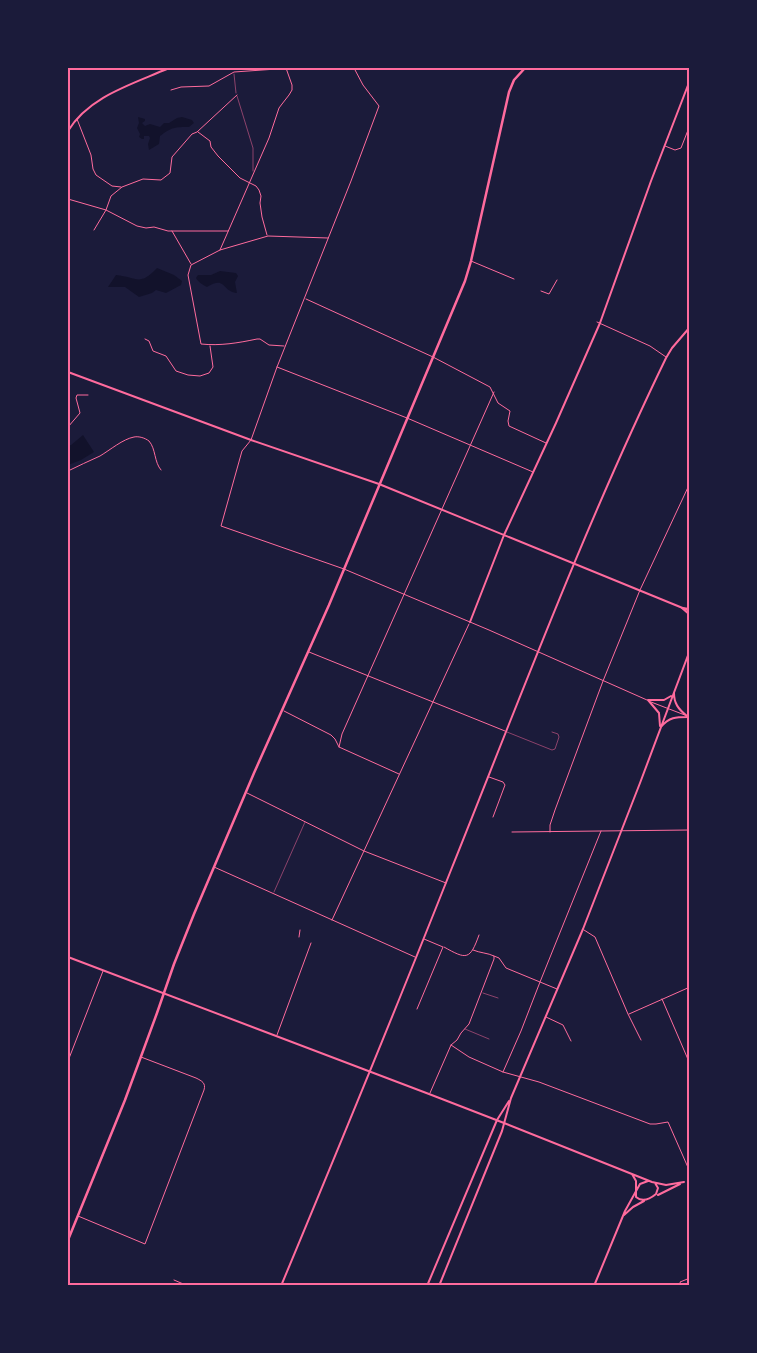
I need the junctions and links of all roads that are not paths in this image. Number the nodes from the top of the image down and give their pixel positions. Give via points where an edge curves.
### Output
1 (169, 68) edge
2 (233, 68) edge
3 (286, 68) edge
4 (291, 68) edge
5 (354, 68) edge
6 (525, 68) edge
7 (234, 72) junction
8 (690, 80) edge
9 (171, 90) dead end
10 (236, 95) junction
11 (76, 118) junction
12 (690, 125) edge
13 (68, 131) edge
14 (197, 132) junction
15 (664, 146) junction
16 (253, 174) junction
17 (250, 183) junction
18 (122, 186) junction
19 (68, 199) edge
20 (106, 210) junction
21 (94, 230) dead end
22 (172, 231) junction
23 (228, 231) junction
24 (268, 236) junction
25 (328, 238) junction
26 (220, 250) junction
27 (471, 262) junction
28 (191, 265) junction
29 (514, 279) dead end
30 (557, 280) dead end
31 (541, 291) dead end
32 (304, 299) junction
33 (598, 323) junction
34 (690, 327) edge
35 (145, 339) dead end
36 (210, 345) junction
37 (285, 346) junction
38 (433, 356) junction
39 (666, 358) junction
40 (277, 367) junction
41 (68, 372) edge
42 (494, 392) junction
43 (88, 394) dead end
44 (407, 418) junction
45 (68, 427) edge
46 (251, 440) junction
47 (547, 444) junction
48 (470, 445) junction
49 (161, 470) dead end
50 (68, 471) edge
51 (534, 472) junction
52 (690, 483) edge
53 (379, 484) junction
54 (442, 510) junction
55 (504, 535) junction
56 (574, 563) junction
57 (344, 569) junction
58 (640, 590) junction
59 (404, 594) junction
60 (682, 608) junction
61 (690, 610) edge
62 (690, 615) edge
63 (470, 622) junction
64 (690, 650) edge
65 (537, 651) junction
66 (309, 652) junction
67 (368, 676) junction
68 (603, 681) junction
69 (674, 690) junction
70 (648, 700) junction
71 (433, 702) junction
72 (668, 709) junction
73 (282, 710) junction
74 (689, 717) edge
75 (660, 729) junction
76 (506, 732) junction
77 (552, 732) dead end
78 (339, 746) junction
79 (400, 774) junction
80 (488, 777) junction
81 (246, 792) junction
82 (494, 816) dead end
83 (305, 822) junction
84 (690, 830) edge
85 (601, 831) junction
86 (621, 831) junction
87 (512, 832) dead end
88 (550, 832) junction
89 (364, 851) junction
90 (214, 867) junction
91 (446, 883) junction
92 (274, 894) junction
93 (332, 920) junction
94 (583, 929) junction
95 (300, 930) dead end
96 (479, 935) dead end
97 (299, 937) dead end
98 (424, 938) junction
99 (312, 943) dead end
100 (444, 947) junction
101 (473, 950) junction
102 (494, 956) junction
103 (68, 957) edge
104 (416, 958) junction
105 (103, 970) junction
106 (540, 982) junction
107 (690, 987) edge
108 (558, 989) junction
109 (481, 992) junction
110 (164, 993) junction
111 (498, 998) dead end
112 (662, 999) junction
113 (417, 1009) dead end
114 (628, 1014) junction
115 (546, 1017) junction
116 (465, 1029) junction
117 (277, 1036) junction
118 (489, 1039) dead end
119 (640, 1040) dead end
120 (572, 1041) dead end
121 (451, 1045) junction
122 (140, 1057) junction
123 (68, 1061) edge
124 (690, 1064) edge
125 (370, 1072) junction
126 (503, 1072) junction
127 (519, 1077) junction
128 (430, 1094) junction
129 (511, 1098) junction
130 (497, 1120) junction
131 (504, 1123) junction
132 (690, 1172) edge
133 (631, 1173) junction
134 (690, 1180) edge
135 (652, 1182) junction
136 (684, 1182) junction
137 (636, 1190) junction
138 (650, 1198) junction
139 (77, 1216) junction
140 (620, 1222) junction
141 (68, 1240) edge
142 (690, 1278) edge
143 (174, 1280) dead end
144 (188, 1286) edge
145 (281, 1286) edge
146 (427, 1286) edge
147 (439, 1286) edge
148 (594, 1286) edge
149 (681, 1286) edge

1 - 11 main road via 101,98
2 - 7 lane
3 - 4 street
3 - 7 street
3 - 16 street via 292,90 279,108
5 - 25 street via 379,106
6 - 27 main road via 514,80 505,106
7 - 9 street via 209,86
7 - 10 lane
8 - 15 main road
10 - 14 street
10 - 16 lane via 253,148
11 - 13 main road
11 - 18 street via 96,175 112,186
12 - 15 street via 681,148 675,150
14 - 17 street via 210,141 218,156 240,178
14 - 18 street via 172,157 170,173 161,180 143,179
15 - 33 main road
16 - 17 street
17 - 23 street
17 - 24 street via 260,192 262,217
18 - 20 street via 111,196
19 - 20 street
20 - 21 street
20 - 22 street via 137,226
22 - 23 street
22 - 28 street
23 - 26 street
24 - 25 street
24 - 26 street
25 - 32 street
26 - 28 street
27 - 29 street
27 - 38 main road
28 - 36 street via 188,275 201,344
30 - 31 street via 549,294
32 - 37 street
32 - 38 street
33 - 39 street via 650,346
33 - 47 main road
34 - 39 main road
35 - 36 street via 153,351 166,356 176,371 188,375 200,376 212,370
36 - 37 street via 260,339 269,345
37 - 40 street
38 - 42 street
38 - 44 main road
39 - 56 main road
40 - 44 street
40 - 46 street
41 - 46 main road
42 - 47 street via 498,403 510,411 509,426
42 - 48 street
43 - 45 street via 77,395 80,413
44 - 48 street
44 - 53 main road
46 - 53 main road
46 - 57 street via 239,458 221,526
47 - 51 main road
48 - 51 street
48 - 54 street
49 - 50 street via 149,442 138,436
51 - 55 main road
52 - 58 street
53 - 54 main road
53 - 57 main road
54 - 55 main road
54 - 59 street
55 - 56 main road
55 - 63 main road
56 - 58 main road
56 - 65 main road
57 - 59 street
57 - 66 main road
58 - 60 main road
58 - 68 street
59 - 63 street
59 - 67 street
60 - 61 main road
60 - 62 main road
63 - 65 street
63 - 71 street
64 - 69 main road
65 - 68 street
65 - 76 main road
66 - 67 street
66 - 73 main road
67 - 71 street
67 - 78 street
68 - 70 street
68 - 88 street via 555,810
69 - 70 main road via 666,700
69 - 72 main road
69 - 74 main road via 676,705
70 - 72 street
70 - 75 main road via 658,713
71 - 76 street
71 - 79 street
72 - 74 street
72 - 75 main road
73 - 78 street via 331,735
73 - 81 main road
74 - 75 main road via 671,719
75 - 86 main road
76 - 77 lane via 554,750 560,737
76 - 80 main road
78 - 79 street
79 - 89 street
80 - 82 street via 505,785
80 - 91 main road
81 - 83 street
81 - 90 main road
83 - 89 street
83 - 92 lane
84 - 86 street
85 - 86 street
85 - 88 street
85 - 106 street
86 - 94 main road
87 - 88 street
89 - 91 street
89 - 93 street
90 - 92 street
90 - 110 main road
91 - 98 main road
92 - 93 street
93 - 104 street
94 - 108 main road
94 - 114 street via 595,937
95 - 97 street
96 - 101 street
98 - 100 street
98 - 104 main road
99 - 117 street
100 - 101 street via 463,956
100 - 113 street
101 - 102 street
102 - 106 street via 506,968
102 - 109 street
103 - 105 main road
104 - 125 main road
105 - 110 main road
105 - 123 street
106 - 108 street
106 - 126 street
107 - 112 street
108 - 115 main road
109 - 111 lane
109 - 116 street
110 - 117 main road
110 - 122 main road
112 - 114 street
112 - 124 street
114 - 119 street
115 - 120 street via 563,1025
115 - 127 main road
116 - 118 lane
116 - 121 street
117 - 125 main road
121 - 126 street
121 - 128 street
122 - 139 main road
122 - 139 street via 196,1078 205,1085 145,1244
125 - 128 main road
125 - 145 main road
126 - 127 street
127 - 129 main road
127 - 132 street via 650,1124 668,1122
128 - 130 main road
129 - 130 main road
129 - 131 main road
130 - 131 main road
130 - 146 main road
131 - 133 main road
131 - 147 main road
133 - 135 main road
133 - 137 main road via 636,1181
134 - 136 main road
135 - 136 main road via 666,1185
135 - 137 main road via 642,1183
135 - 138 main road via 658,1190
136 - 138 main road
137 - 138 main road via 639,1199
137 - 140 main road
138 - 140 main road via 633,1206
139 - 141 main road
140 - 148 main road
142 - 149 street via 680,1282
143 - 144 street

